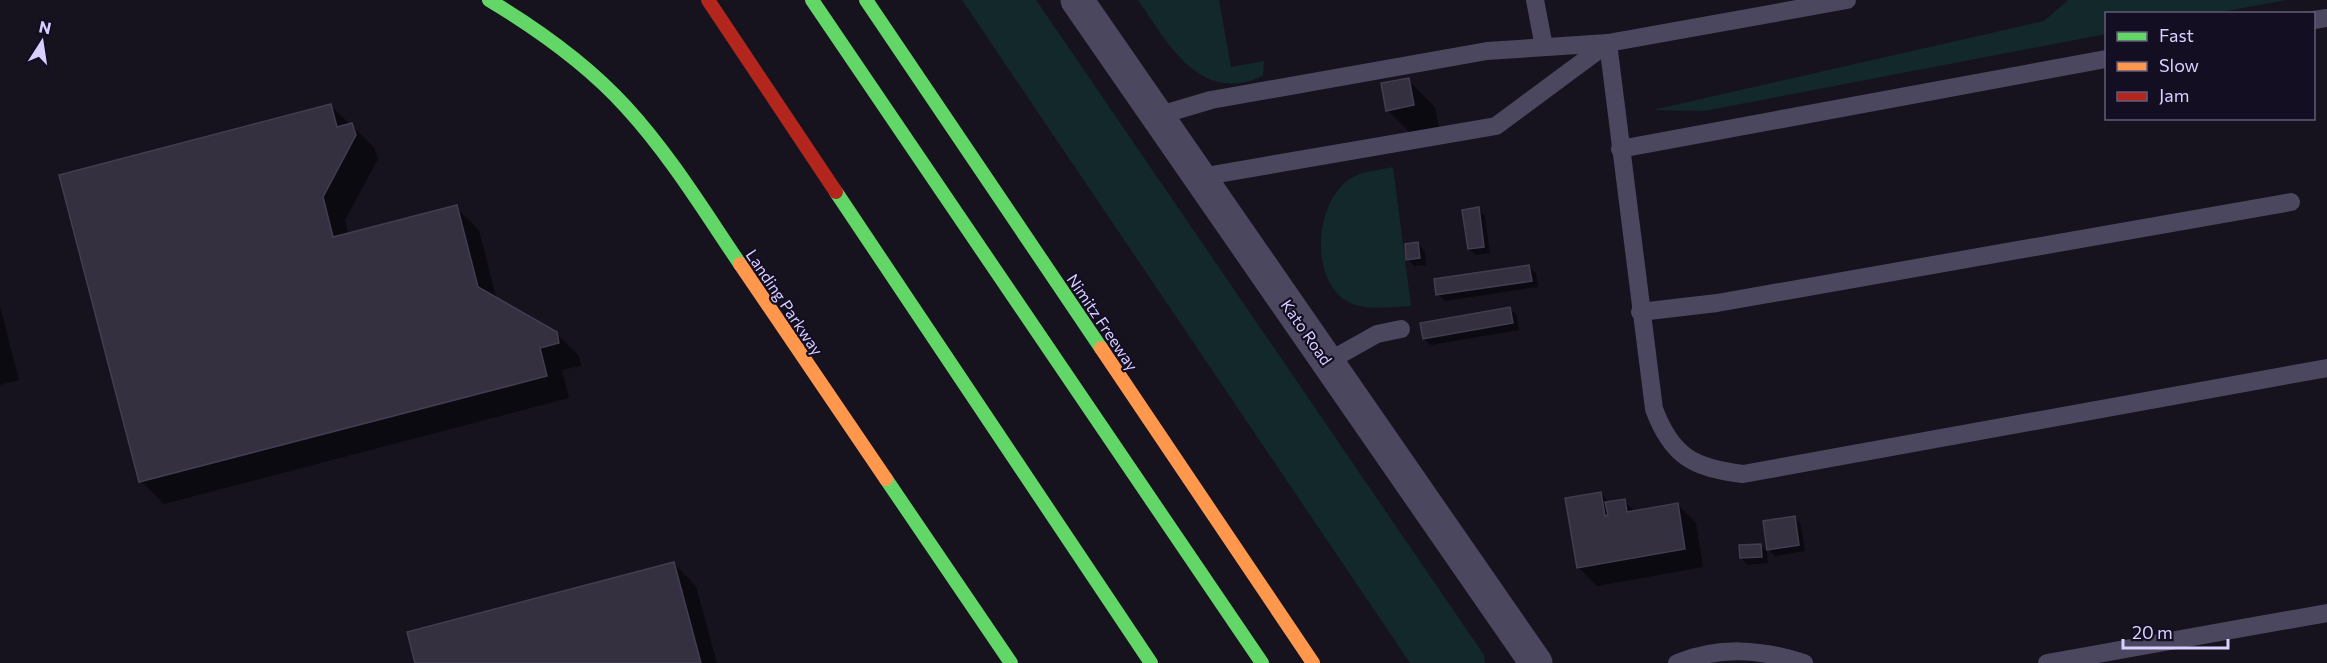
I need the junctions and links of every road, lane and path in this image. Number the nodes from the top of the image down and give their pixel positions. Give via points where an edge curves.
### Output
1 (489, 0) edge
2 (708, 0) edge
3 (812, 0) edge
4 (866, 0) edge
5 (1077, 0) edge
6 (1535, 0) edge
7 (1847, 0) edge
8 (1608, 43) junction
9 (1544, 47) junction
10 (2105, 59) edge
11 (1157, 116) junction
12 (1620, 149) junction
13 (1200, 177) junction
14 (2291, 202) dead end
15 (1640, 312) junction
16 (1401, 329) dead end
17 (1328, 362) junction
18 (2327, 368) edge
19 (2327, 613) edge
20 (1011, 663) edge
21 (1151, 663) edge
22 (1262, 663) edge
23 (1313, 663) edge
24 (1536, 663) edge
25 (1677, 663) edge
26 (1804, 663) edge
27 (2047, 663) edge

1 - 20 main road, Landing Parkway via 576,58 627,108 669,161
2 - 21 main road
3 - 22 main road
4 - 23 main road, Nimitz Freeway
5 - 11 street, Kato Road
6 - 9 lane
7 - 8 lane
8 - 9 lane
8 - 12 lane
8 - 13 lane via 1496,126
9 - 11 lane via 1487,51 1377,70 1211,100
10 - 12 lane
11 - 13 street, Kato Road
12 - 15 lane
13 - 17 street, Kato Road
14 - 15 lane via 1717,303
15 - 18 lane via 1654,409 1671,446 1701,466 1743,474
16 - 17 lane via 1377,334
17 - 24 street, Kato Road
19 - 27 lane
25 - 26 lane via 1714,652 1744,650 1774,653

